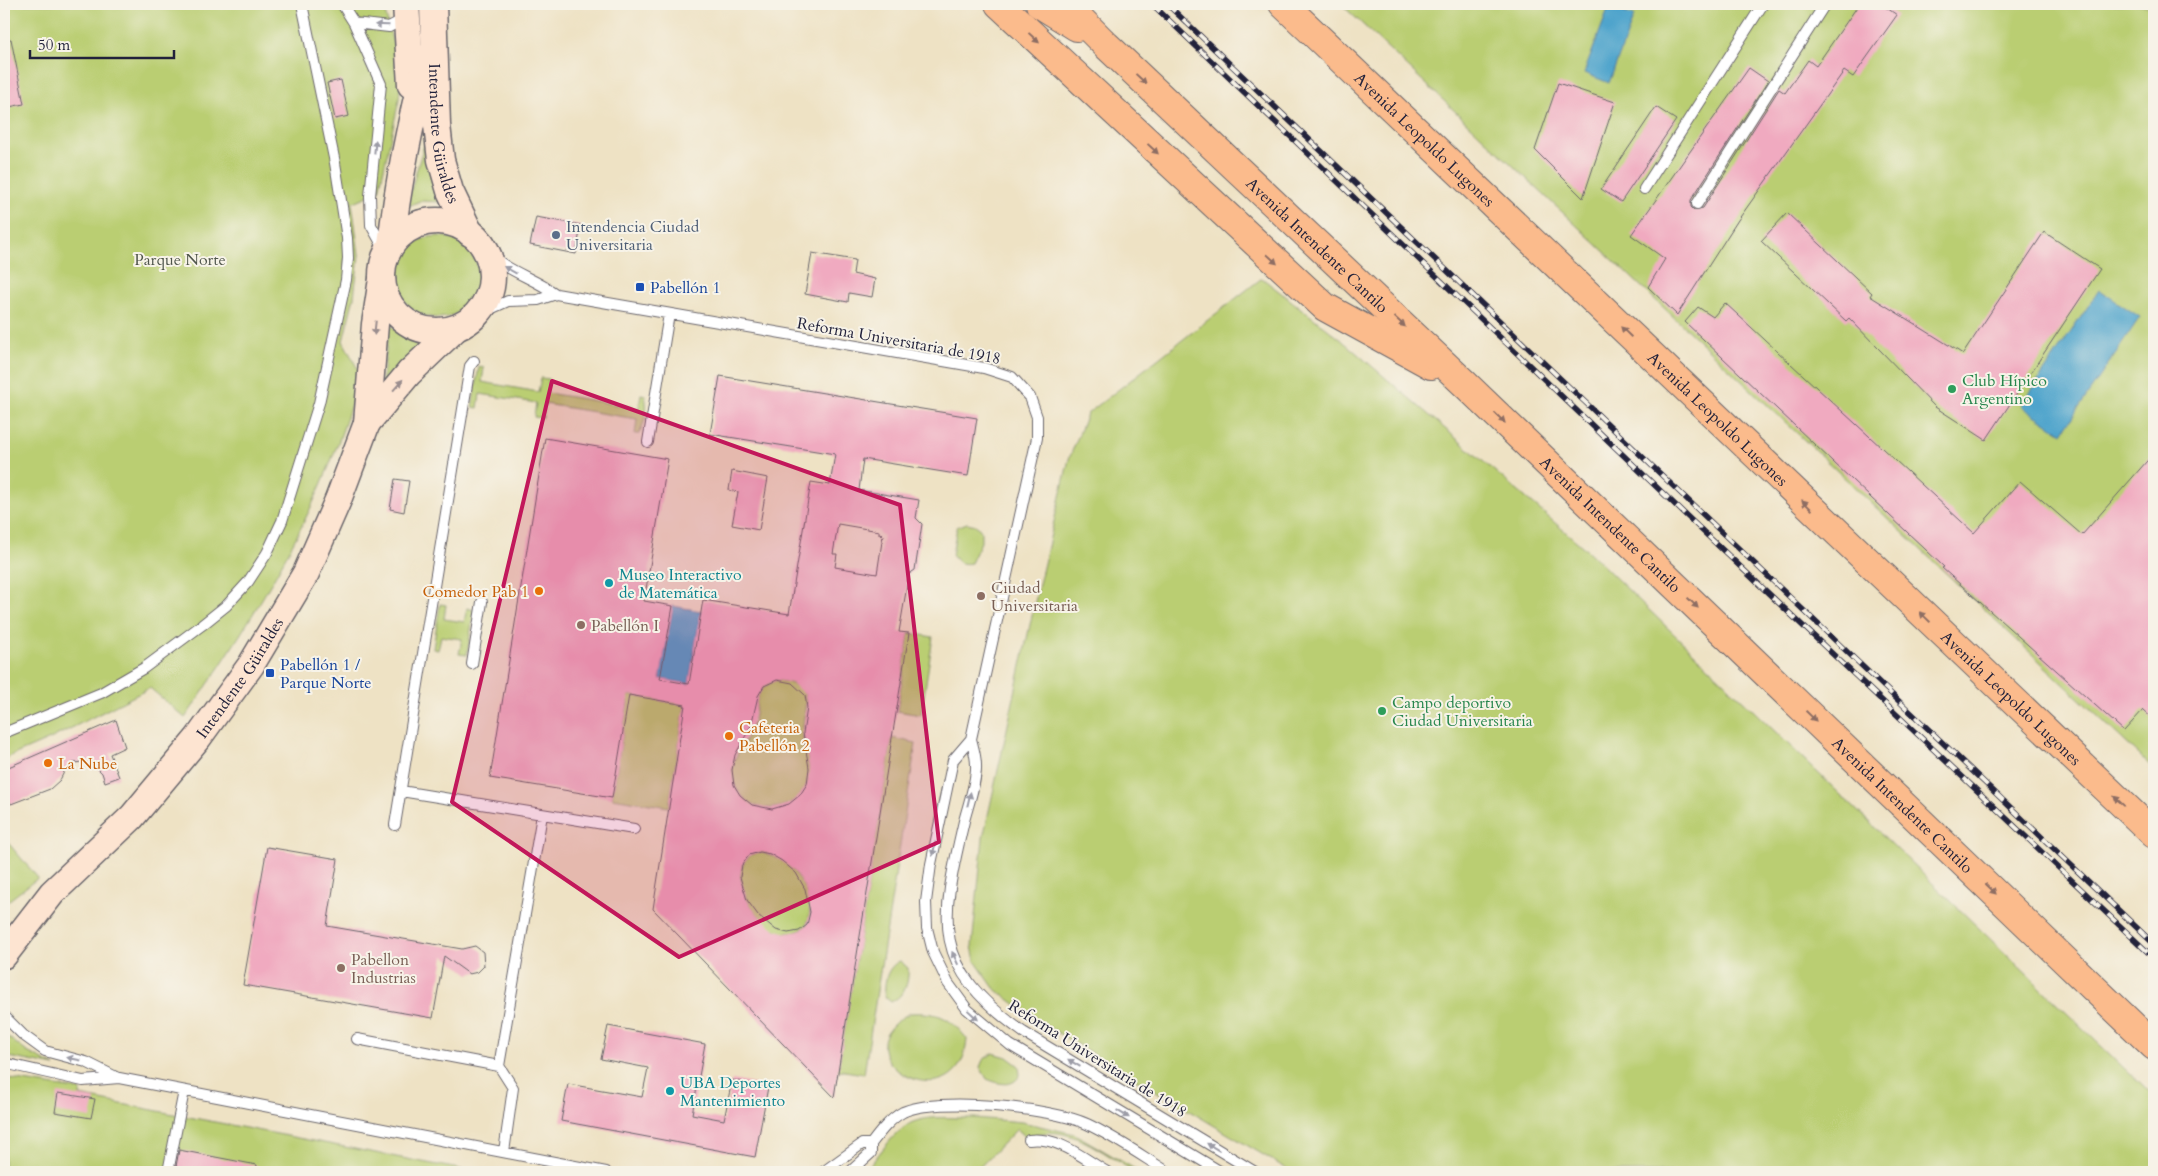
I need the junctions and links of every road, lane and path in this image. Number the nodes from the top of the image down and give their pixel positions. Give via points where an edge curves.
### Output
1 (302, 4) edge
2 (342, 4) edge
3 (1000, 4) edge
4 (1040, 4) edge
5 (1065, 4) edge
6 (1283, 4) edge
7 (1764, 4) edge
8 (1824, 4) edge
9 (407, 10) edge
10 (434, 16) edge
11 (354, 23) junction
12 (1106, 45) junction
13 (412, 115) junction
14 (1644, 189) dead end
15 (1697, 204) dead end
16 (477, 241) junction
17 (389, 249) junction
18 (382, 279) junction
19 (556, 294) junction
20 (669, 314) junction
21 (466, 321) junction
22 (474, 361) dead end
23 (1465, 384) junction
24 (367, 423) junction
25 (648, 442) dead end
26 (482, 602) dead end
27 (472, 664) dead end
28 (4, 733) edge
29 (971, 739) junction
30 (400, 791) junction
31 (542, 815) junction
32 (395, 825) dead end
33 (634, 830) dead end
34 (2154, 834) edge
35 (52, 893) junction
36 (4, 926) edge
37 (4, 955) edge
38 (4, 1016) edge
39 (357, 1039) dead end
40 (2154, 1046) edge
41 (4, 1063) edge
42 (499, 1066) junction
43 (119, 1078) junction
44 (184, 1091) junction
45 (1029, 1140) dead end
46 (871, 1144) junction
47 (504, 1152) junction
48 (168, 1172) edge
49 (606, 1172) edge
50 (823, 1172) edge
51 (850, 1172) edge
52 (1107, 1172) edge
53 (1168, 1172) edge
54 (1221, 1172) edge
55 (1255, 1172) edge

1 - 28 lane via 336,163 348,258 319,403 282,521 248,582 202,625 144,668 101,693
2 - 11 lane
3 -> 23 highway via 1325,307
4 - 12 highway
5 - 12 highway, Avenida Intendente Cantilo
34 -> 6 highway, Avenida Leopoldo Lugones
7 - 14 lane
8 - 15 lane
9 -> 11 lane via 389,27
9 - 13 main road, Intendente Güiraldes
10 - 13 main road, Intendente Güiraldes
10 - 16 main road, Intendente Güiraldes via 441,160 450,191
17 -> 11 lane via 371,225 370,196 381,84
12 -> 23 highway, Avenida Intendente Cantilo
13 - 17 main road, Intendente Güiraldes
16 - 17 main road via 455,224 437,221 419,224 404,232
19 -> 16 lane, Reforma Universitaria de 1918 via 510,271
16 - 21 main road via 491,265 492,283 487,300
17 - 18 main road
18 - 21 main road via 386,299 398,316 416,327 436,332
18 -> 24 main road, Intendente Güiraldes
19 - 20 lane, Reforma Universitaria de 1918
19 - 21 lane, Reforma Universitaria de 1918 via 538,300 508,301
20 - 25 lane
20 - 29 lane, Reforma Universitaria de 1918 via 984,368 1012,377 1030,397 1038,416 1037,438
24 -> 21 main road, Intendente Güiraldes via 409,373
22 - 30 lane via 470,366
23 -> 40 highway, Avenida Intendente Cantilo
24 - 35 main road, Intendente Güiraldes via 306,573 251,665 163,782 125,824
26 - 27 lane
29 -> 54 lane, Reforma Universitaria de 1918 via 952,760 926,902 927,928 933,952 948,983 967,1009 1010,1045
55 -> 29 lane, Reforma Universitaria de 1918 via 1022,1032 996,1013 964,976 951,950 947,905 976,766
30 - 31 lane
30 - 32 lane
31 - 33 lane
31 - 42 lane
35 - 36 main road, Intendente Güiraldes via 26,907
35 - 37 main road, Intendente Güiraldes
43 -> 38 lane via 86,1062 45,1052
39 - 42 lane
41 - 43 lane via 83,1081
42 - 47 lane via 513,1088
43 - 44 lane
44 - 47 lane
44 - 48 lane
45 - 52 lane via 1042,1138 1054,1141
46 - 50 lane via 862,1144
46 - 51 lane via 871,1153
46 - 53 lane via 891,1120 915,1108 964,1105 1022,1108 1086,1123
47 - 49 lane

